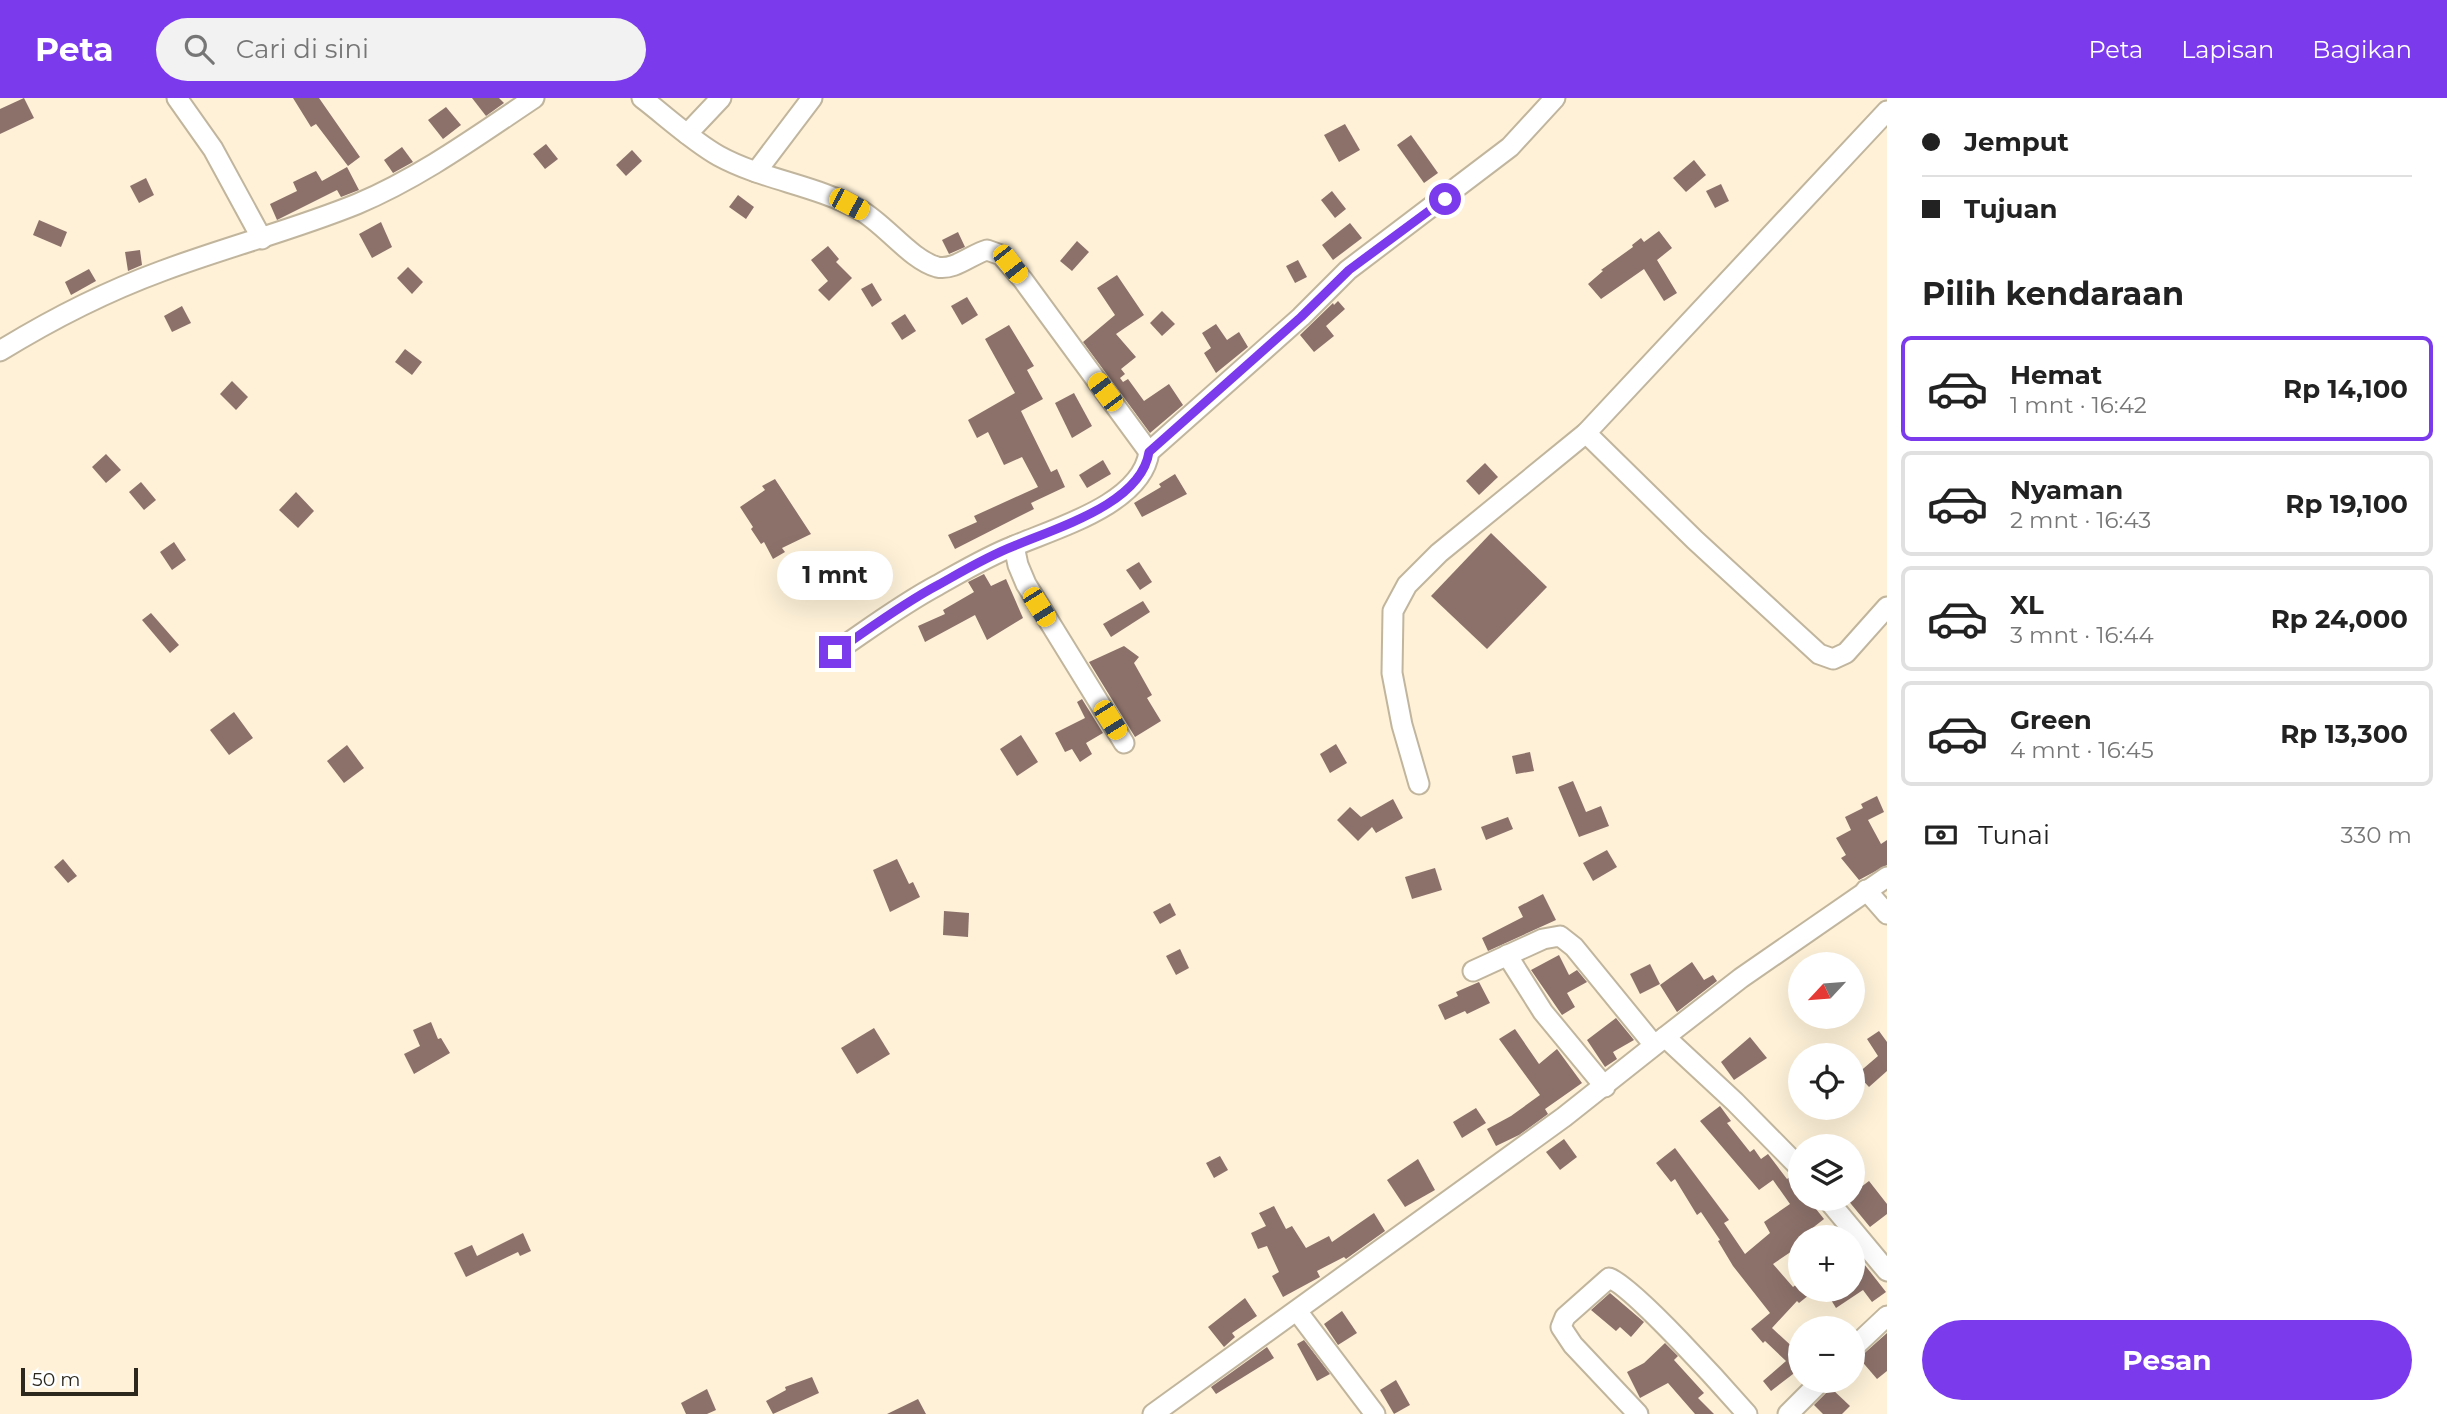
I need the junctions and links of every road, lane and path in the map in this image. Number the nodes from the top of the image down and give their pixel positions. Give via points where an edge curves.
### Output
1 (177, 98) edge
2 (534, 98) edge
3 (642, 98) edge
4 (721, 98) edge
5 (813, 98) edge
6 (1555, 98) edge
7 (1887, 111) edge
8 (687, 134) junction
9 (756, 172) junction
10 (262, 239) junction
11 (0, 351) edge
12 (1586, 433) junction
13 (1149, 452) junction
14 (1014, 546) junction
15 (1887, 607) edge
16 (835, 652) dead end
17 (1124, 743) dead end
18 (1419, 783) dead end
19 (1887, 877) edge
20 (1866, 890) junction
21 (1887, 914) edge
22 (1507, 955) junction
23 (1473, 971) dead end
24 (1660, 1041) junction
25 (1605, 1087) junction
26 (1788, 1156) edge
27 (1837, 1211) edge
28 (1887, 1271) edge
29 (1297, 1311) junction
30 (1887, 1315) edge
31 (1865, 1337) edge
32 (1809, 1393) edge
33 (1153, 1414) edge
34 (1375, 1414) edge
35 (1638, 1414) edge
36 (1747, 1414) edge
37 (1788, 1414) edge

1 - 10 street via 214,149
2 - 10 street via 415,174 359,203
3 - 8 street
4 - 8 street
5 - 9 street
6 - 13 street via 1510,147 1349,270
7 - 12 street
8 - 9 street
9 - 13 street via 836,197 863,211 935,267 952,266 987,250 1001,255
10 - 11 street via 100,296
12 - 15 street via 1819,654 1833,659 1846,653
12 - 18 street via 1439,552 1407,585 1393,611 1392,673
13 - 14 street via 1140,476 1120,494 1065,527
14 - 16 street via 935,586
14 - 17 street via 1026,584
19 - 20 street
20 - 21 street
20 - 24 street
22 - 23 street
22 - 24 street via 1560,936
22 - 25 street via 1543,1012
24 - 25 street
24 - 26 street via 1735,1102
25 - 29 street
27 - 28 street
29 - 33 street
29 - 34 street
30 - 31 street
32 - 37 street
35 - 36 street via 1561,1328 1565,1317 1609,1278 1653,1315

